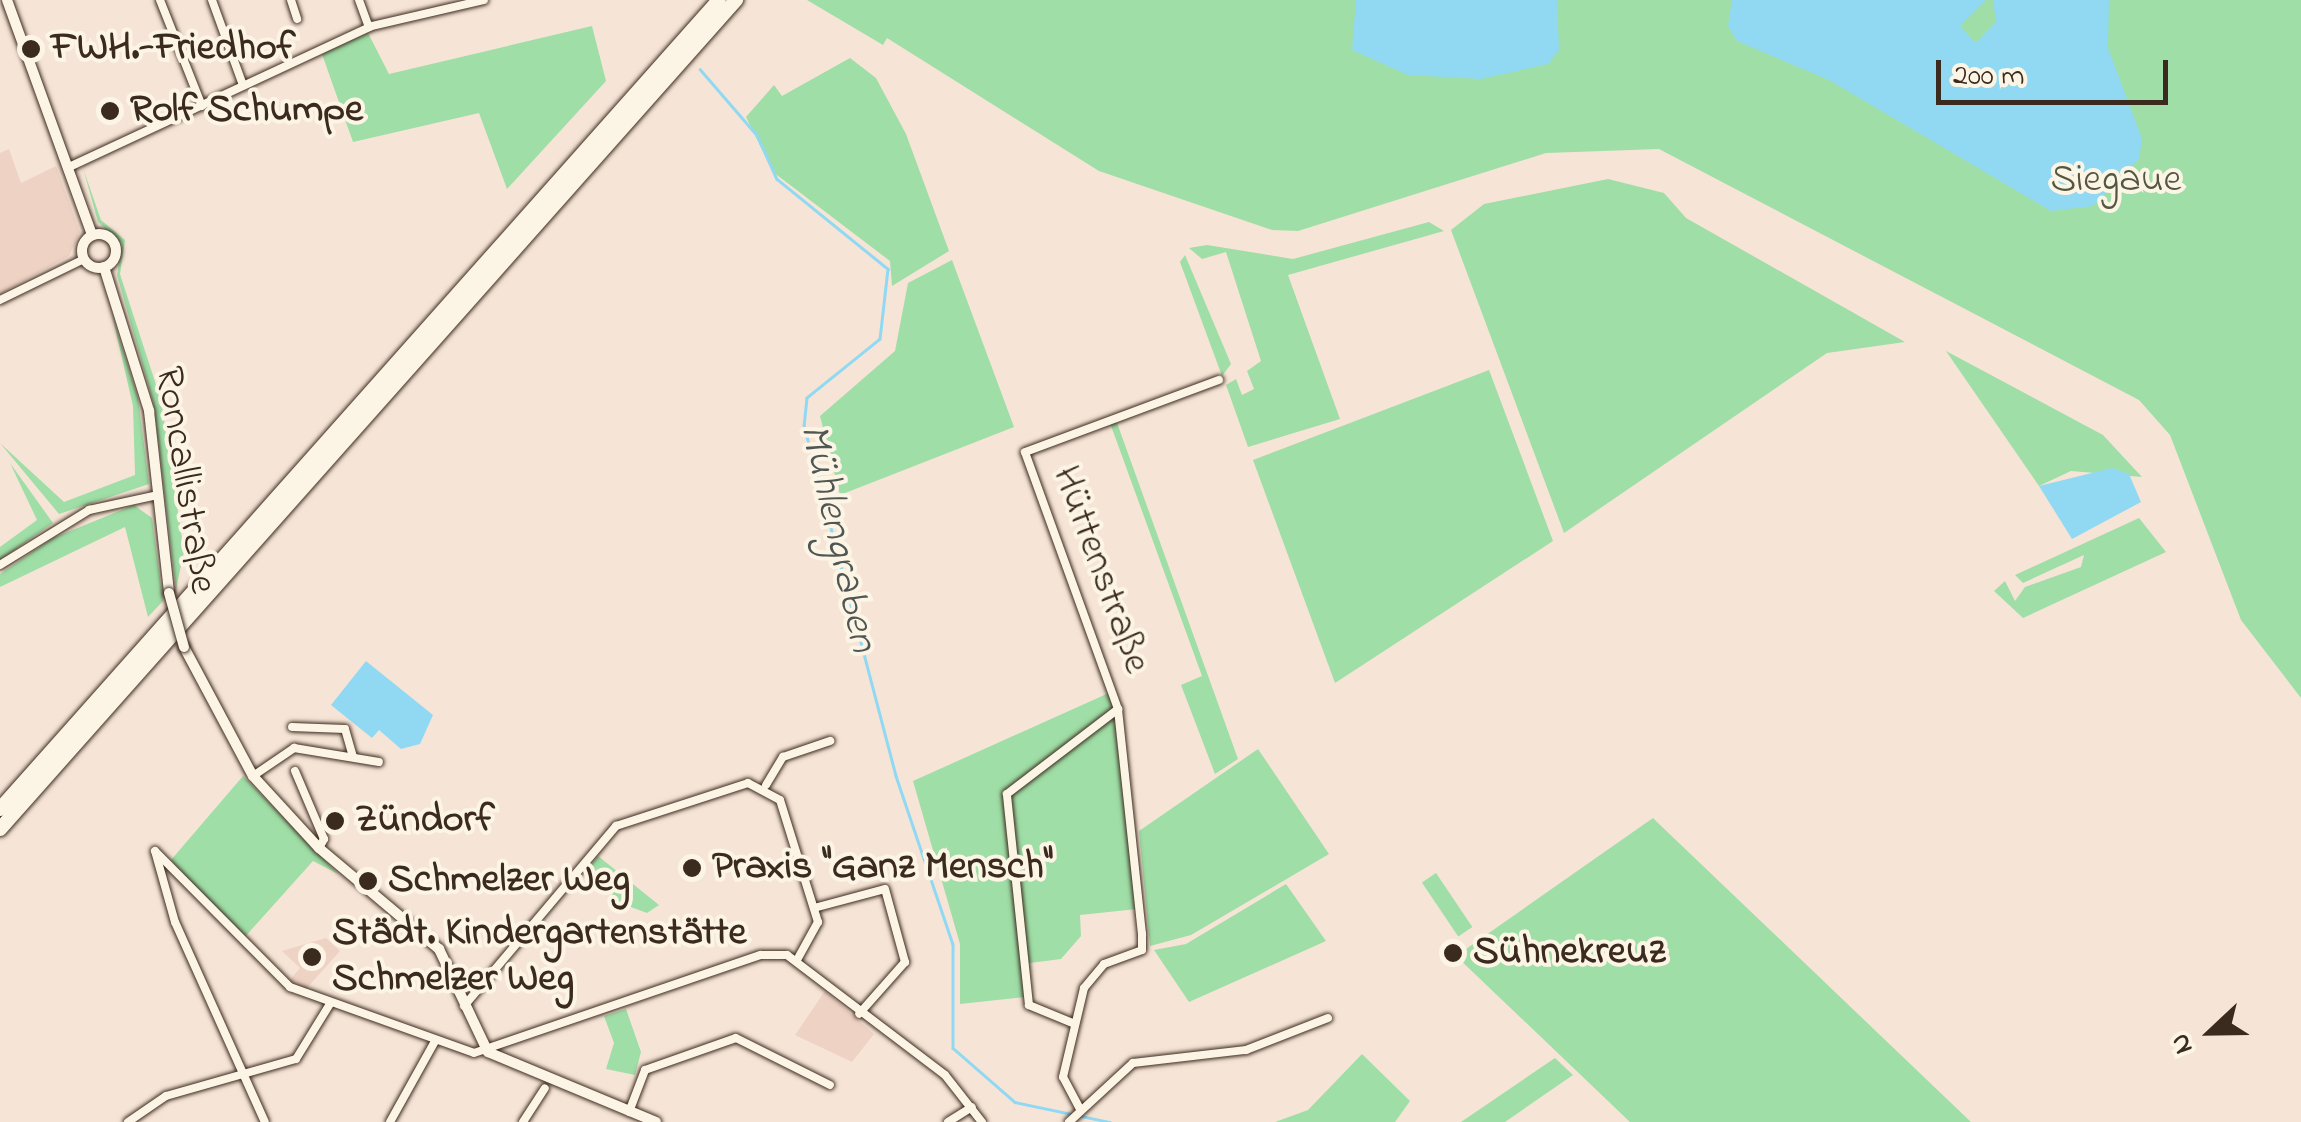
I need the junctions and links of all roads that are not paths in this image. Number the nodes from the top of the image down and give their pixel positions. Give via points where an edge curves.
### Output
1 (7, 0) edge
2 (160, 0) edge
3 (212, 0) edge
4 (291, 0) edge
5 (358, 0) edge
6 (484, 0) edge
7 (719, 0) edge
8 (736, 0) edge
9 (296, 19) dead end
10 (369, 27) junction
11 (243, 86) junction
12 (202, 106) junction
13 (67, 168) junction
14 (92, 235) junction
15 (84, 259) junction
16 (104, 267) junction
17 (0, 300) edge
18 (1219, 380) dead end
19 (158, 496) junction
20 (0, 565) edge
21 (1118, 708) junction
22 (292, 727) dead end
23 (830, 741) dead end
24 (353, 757) junction
25 (378, 762) dead end
26 (296, 771) dead end
27 (253, 776) junction
28 (766, 785) junction
29 (0, 809) edge
30 (0, 830) edge
31 (319, 848) junction
32 (814, 908) junction
33 (796, 960) junction
34 (330, 1004) junction
35 (464, 1006) junction
36 (859, 1014) junction
37 (1328, 1018) dead end
38 (1075, 1024) junction
39 (435, 1041) junction
40 (488, 1052) junction
41 (246, 1073) junction
42 (830, 1085) dead end
43 (544, 1088) dead end
44 (972, 1107) junction
45 (629, 1112) junction
46 (1073, 1116) edge
47 (128, 1122) edge
48 (265, 1122) edge
49 (390, 1122) edge
50 (523, 1122) edge
51 (656, 1122) edge
52 (948, 1122) edge
53 (982, 1122) edge

1 - 13 street
2 - 12 street
3 - 11 street
4 - 9 street
5 - 10 street
6 - 10 street
7 - 29 highway
8 - 30 highway
10 - 11 street
11 - 12 street
12 - 13 street
13 - 14 street
14 - 15 street
14 - 16 street, Roncallistraße via 115,245
15 - 16 street
15 - 17 street
16 - 19 street, Roncallistraße via 144,386
18 - 21 street, Hüttenstraße via 1025,452
19 - 20 street via 89,510
19 - 27 street, Roncallistraße, bridge via 169,593 184,646
21 - 38 street, Hüttenstraße via 1142,950 1092,975
21 - 38 street, Hüttenstraße via 1007,794 1029,1005
22 - 24 street via 346,728
23 - 28 street via 783,757
24 - 25 street
24 - 27 street via 294,748
26 - 31 street via 324,839
27 - 31 street
28 - 32 street via 783,806
28 - 35 street via 616,826
31 - 35 street via 429,938
32 - 33 street via 817,933
32 - 36 street via 885,889 905,962
33 - 36 street
33 - 40 street via 761,955
34 - 39 street
34 - 41 street via 304,1053
34 - 41 street via 276,976 156,851 175,922
35 - 40 street
36 - 44 street via 945,1074
37 - 46 street via 1246,1050 1133,1062
38 - 46 street, Hüttenstraße via 1063,1077
39 - 40 street
39 - 49 street
40 - 45 street
41 - 47 street via 166,1096
41 - 48 street
42 - 45 street via 736,1038 645,1070
43 - 50 street
44 - 52 street
44 - 53 street
45 - 51 street

